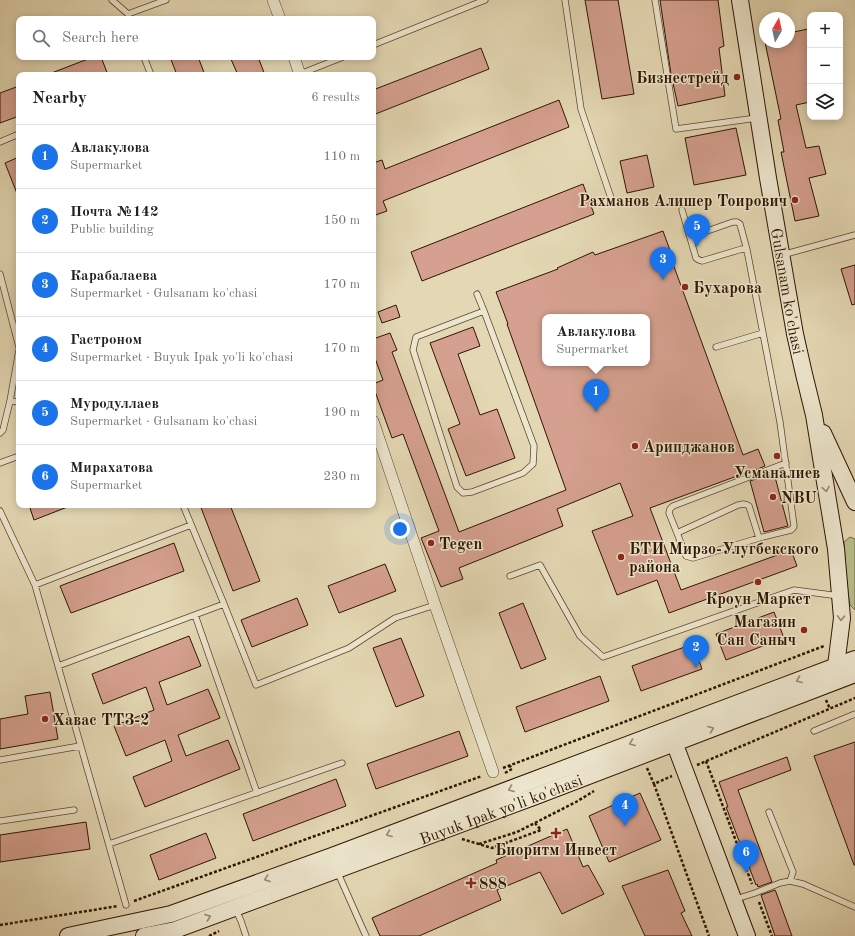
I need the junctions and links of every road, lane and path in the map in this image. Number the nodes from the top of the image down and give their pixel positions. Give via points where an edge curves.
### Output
1 (112, 0) edge
2 (166, 0) edge
3 (274, 0) edge
4 (485, 0) edge
5 (564, 0) edge
6 (655, 0) edge
7 (740, 0) edge
8 (128, 16) edge
9 (131, 16) edge
10 (279, 16) edge
11 (376, 44) edge
12 (145, 60) edge
13 (295, 60) edge
14 (336, 60) edge
15 (150, 72) edge
16 (299, 72) edge
17 (307, 72) edge
18 (759, 118) junction
19 (16, 135) edge
20 (0, 142) edge
21 (612, 201) dead end
22 (682, 210) dead end
23 (855, 235) edge
24 (690, 237) junction
25 (747, 250) junction
26 (782, 256) junction
27 (0, 274) edge
28 (477, 294) dead end
29 (484, 311) junction
30 (763, 334) junction
31 (16, 335) edge
32 (716, 347) dead end
33 (16, 367) edge
34 (10, 401) junction
35 (16, 402) edge
36 (814, 415) junction
37 (376, 430) edge
38 (0, 433) edge
39 (16, 457) edge
40 (0, 463) edge
41 (786, 464) junction
42 (855, 502) edge
43 (183, 508) edge
44 (0, 511) edge
45 (191, 525) junction
46 (677, 533) junction
47 (759, 538) junction
48 (510, 576) dead end
49 (35, 585) junction
50 (840, 596) junction
51 (224, 604) junction
52 (435, 605) junction
53 (195, 615) junction
54 (839, 640) junction
55 (855, 659) edge
56 (58, 666) junction
57 (844, 674) edge
58 (855, 698) edge
59 (855, 714) edge
60 (814, 731) dead end
61 (671, 736) junction
62 (80, 746) junction
63 (0, 760) edge
64 (706, 761) junction
65 (342, 763) dead end
66 (510, 766) junction
67 (646, 766) dead end
68 (512, 770) dead end
69 (685, 771) junction
70 (493, 772) junction
71 (479, 777) junction
72 (480, 783) dead end
73 (654, 784) junction
74 (595, 790) dead end
75 (257, 793) junction
76 (74, 810) dead end
77 (769, 812) dead end
78 (0, 822) edge
79 (535, 823) junction
80 (458, 838) dead end
81 (109, 844) junction
82 (479, 844) junction
83 (336, 870) junction
84 (790, 881) junction
85 (755, 893) junction
86 (733, 900) junction
87 (126, 905) junction
88 (855, 907) edge
89 (238, 914) junction
90 (0, 925) edge
91 (68, 936) edge
92 (144, 936) edge
93 (209, 936) edge
94 (246, 936) edge
95 (366, 936) edge
96 (709, 936) edge
97 (747, 936) edge
98 (772, 936) edge

1 - 8 lane
2 - 9 lane
3 - 10 street
4 - 11 lane
5 - 21 lane via 581,109
6 - 18 lane via 676,129
7 - 18 main road, Gulsanam ko'chasi
12 - 15 lane
13 - 16 street
14 - 17 lane
18 - 26 main road, Gulsanam ko'chasi
19 - 20 lane
22 - 24 lane
23 - 26 lane
24 - 25 lane via 696,258 702,261 742,249
24 - 25 lane via 737,222 740,224
25 - 30 lane
26 - 36 main road, Gulsanam ko'chasi via 795,334
27 - 31 lane
28 - 29 lane
29 - 29 lane via 534,446 533,464 523,473 463,493 457,487 413,350 416,337
30 - 32 lane
30 - 41 lane
33 - 34 lane
34 - 35 lane
34 - 38 lane
36 - 42 main road, Gulsanam ko'chasi
36 -> 50 main road, Gulsanam ko'chasi via 836,549
37 - 52 street
39 - 40 lane
41 - 46 lane via 673,506 669,514
41 - 47 lane via 794,526 791,530
43 - 45 lane
44 - 49 lane
45 - 49 lane
45 - 51 lane
46 - 47 lane via 686,556 693,558
46 - 47 lane via 731,508 746,504 749,506
48 - 50 lane via 540,565 580,636 603,657 794,590
49 - 56 lane
50 -> 54 main road, Gulsanam ko'chasi via 842,618
51 - 52 lane via 256,685 349,648 395,618
51 - 53 lane
52 - 70 street
53 - 56 lane
53 - 75 lane
54 - 57 main road, Gulsanam ko'chasi
54 - 66 path
55 - 57 main road
56 - 62 lane
57 - 61 main road
58 - 64 path
59 - 60 lane
61 - 69 main road
61 - 83 main road, Buyuk Ipak yo'li ko'chasi via 528,799
61 -> 91 main road, Buyuk Ipak yo'li ko'chasi via 171,914
62 - 63 lane
62 - 81 lane
64 - 69 path
64 - 85 path
65 - 75 lane
66 - 68 path
66 - 70 path
67 - 73 path
69 - 73 path
69 - 86 main road
70 - 71 path
71 - 72 path
71 - 87 path
73 - 96 path
74 - 79 path
75 - 81 lane
76 - 78 lane
77 - 84 lane via 793,872
79 - 82 path via 517,832
79 - 82 path via 541,830 492,848
80 - 82 path
81 - 87 lane
83 - 89 main road, Buyuk Ipak yo'li ko'chasi
83 - 95 lane
84 - 85 lane
84 - 88 lane via 803,884
85 - 86 lane
85 - 98 path
86 - 97 main road
87 - 90 path
92 -> 89 main road, Buyuk Ipak yo'li ko'chasi
89 - 93 path
89 - 94 lane

